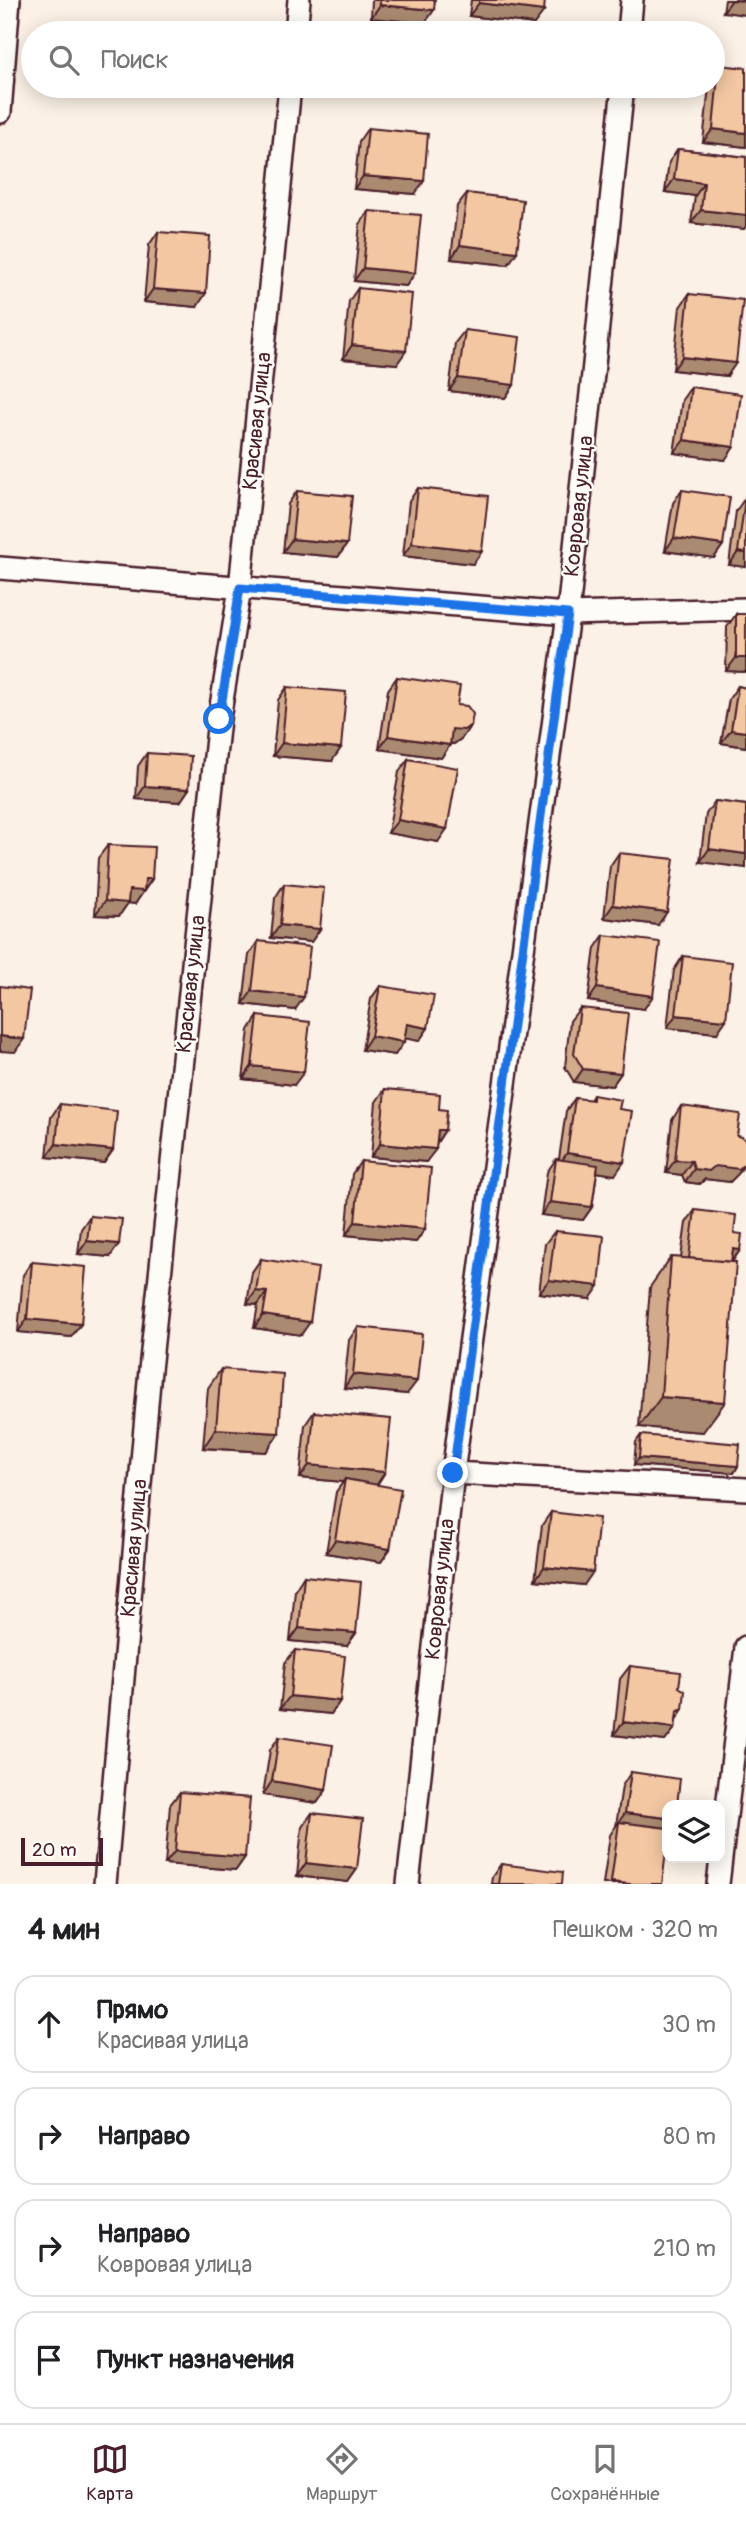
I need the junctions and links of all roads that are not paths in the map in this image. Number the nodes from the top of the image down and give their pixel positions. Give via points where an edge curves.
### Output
1 (9, 0) edge
2 (299, 0) edge
3 (632, 0) edge
4 (297, 21) edge
5 (630, 21) edge
6 (289, 98) edge
7 (622, 98) edge
8 (0, 112) edge
9 (0, 568) edge
10 (240, 588) junction
11 (746, 609) edge
12 (568, 614) junction
13 (453, 1473) junction
14 (746, 1489) edge
15 (746, 1647) edge
16 (106, 1884) edge
17 (408, 1884) edge
18 (718, 1884) edge

1 - 8 street
2 - 4 street
3 - 5 street
6 - 10 street, Красивая улица
7 - 12 street, Ковровая улица
9 - 10 street
10 - 12 street
10 - 16 street, Красивая улица via 219,719 150,1370
11 - 12 street
12 - 13 street, Ковровая улица
13 - 14 street
13 - 17 street, Ковровая улица
15 - 18 street

